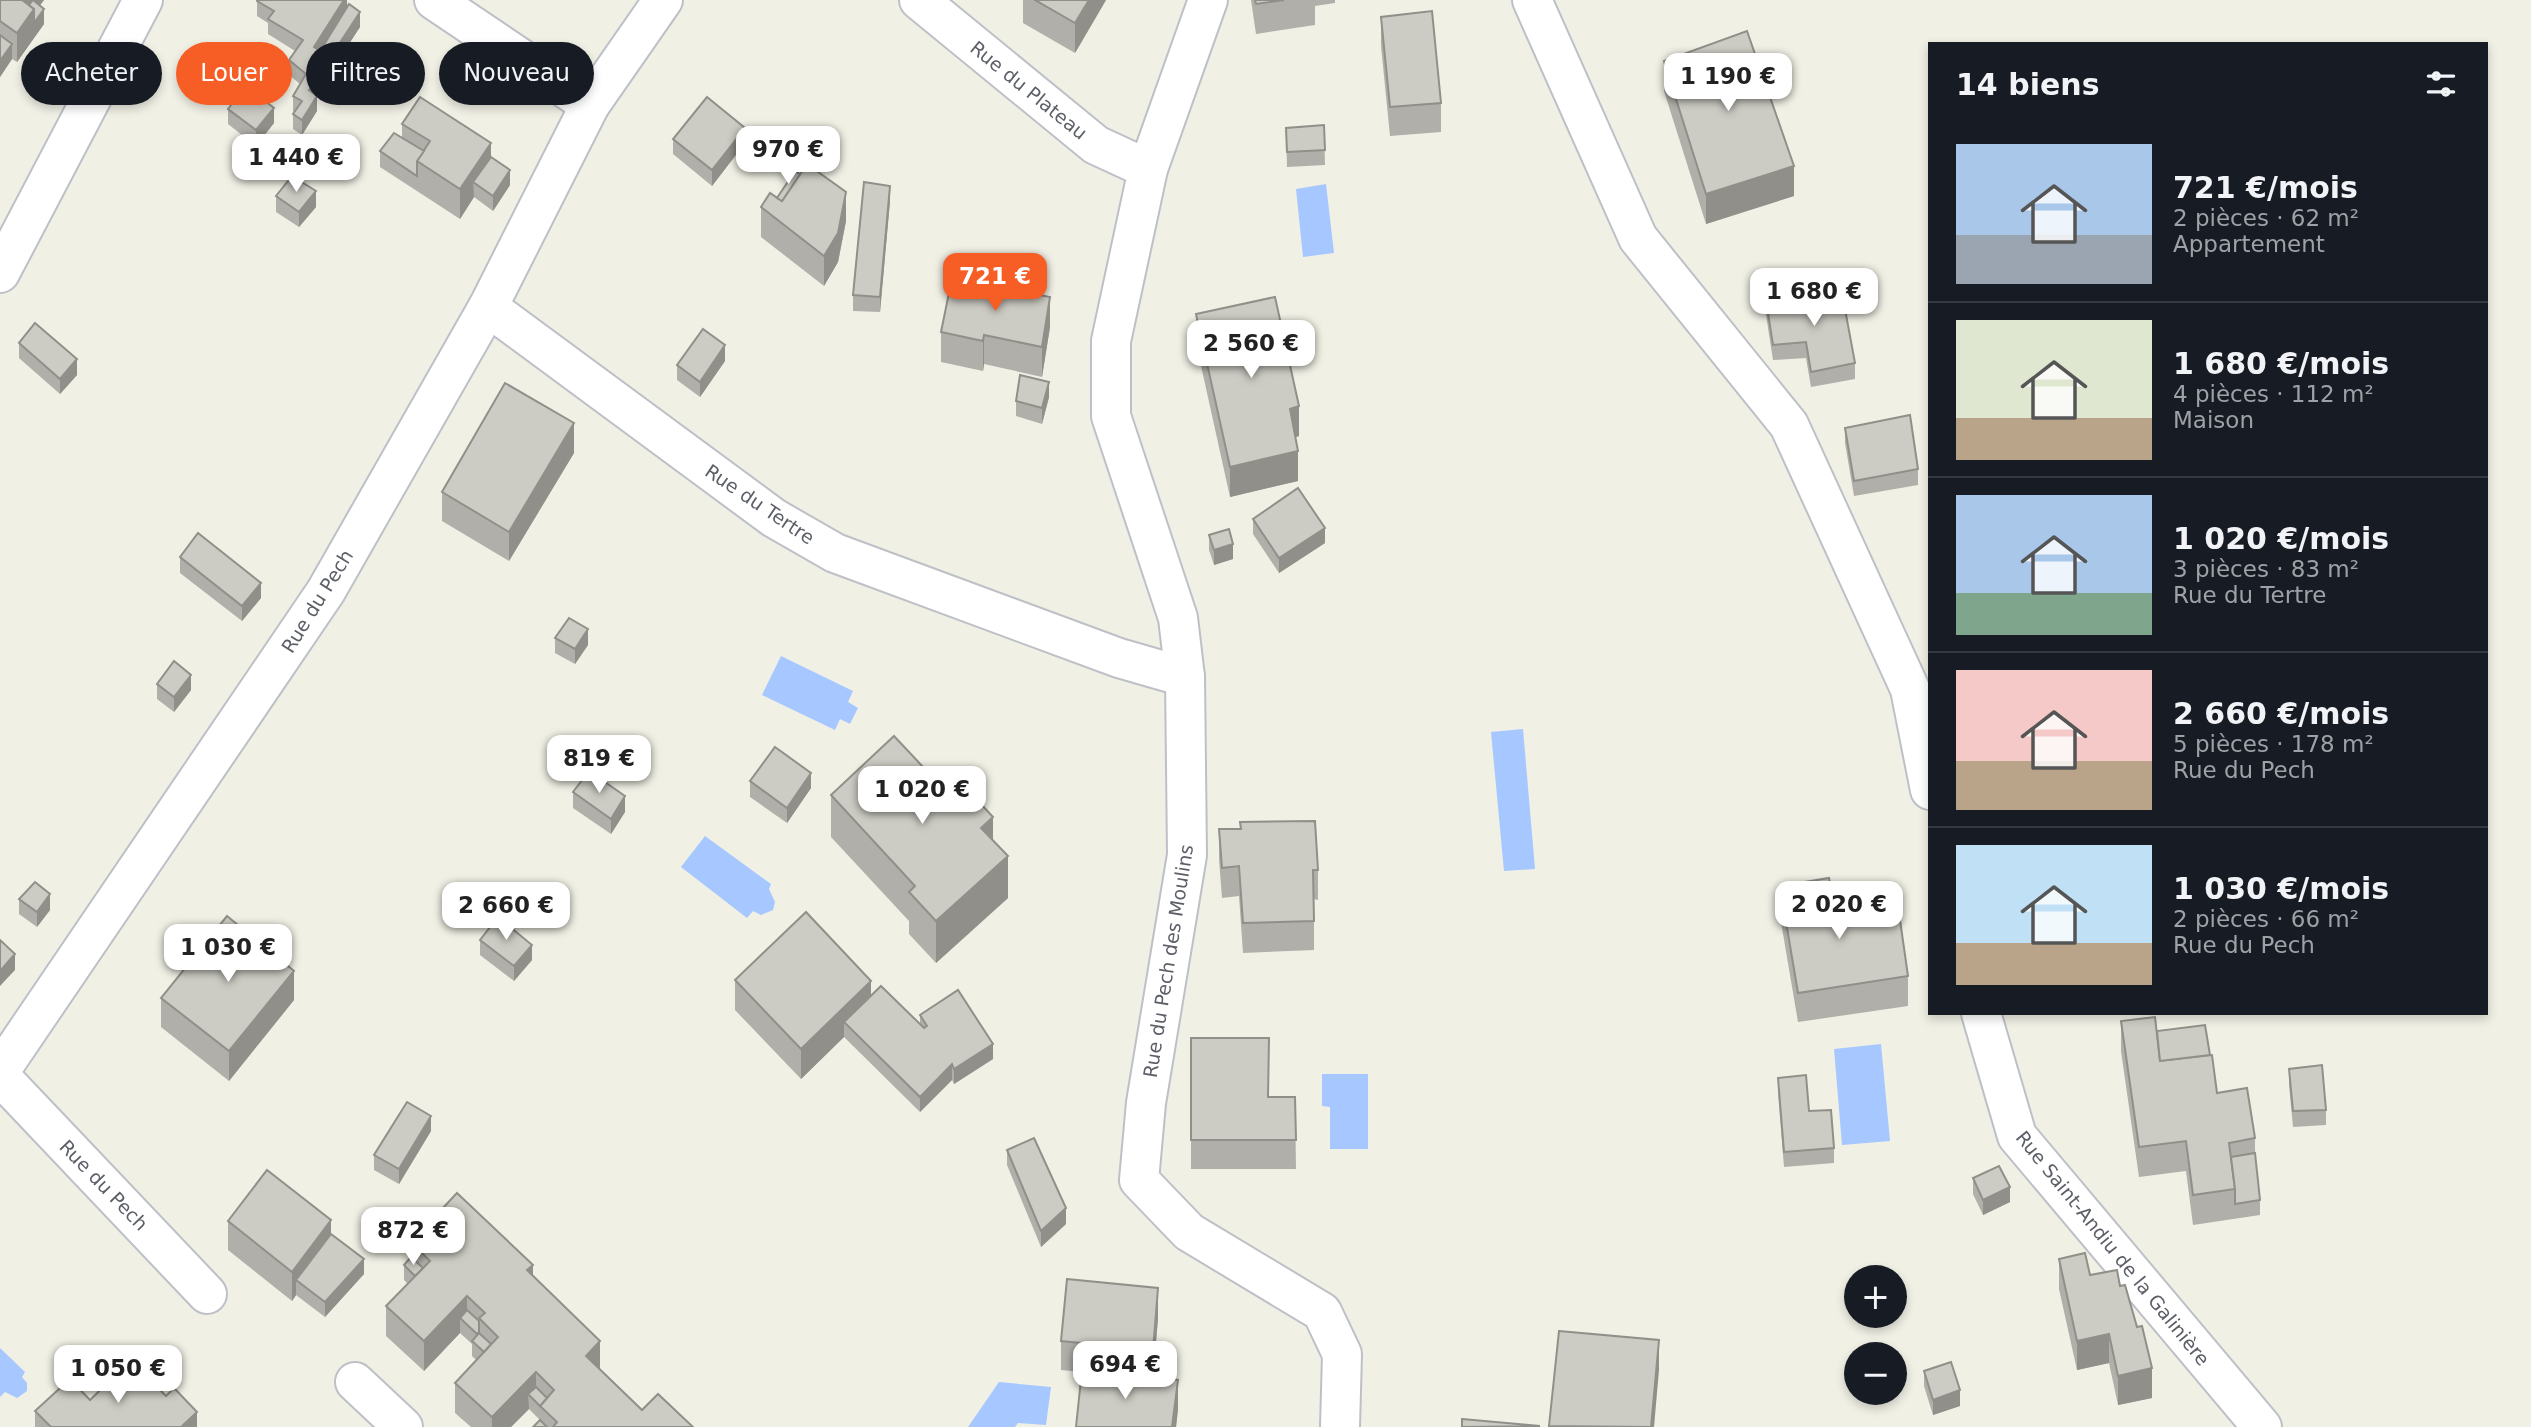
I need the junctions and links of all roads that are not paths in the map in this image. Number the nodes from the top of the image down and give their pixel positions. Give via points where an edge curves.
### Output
1 (144, 0) edge
2 (434, 0) edge
3 (663, 0) edge
4 (919, 0) edge
5 (1208, 0) edge
6 (1532, 0) edge
7 (590, 106) junction
8 (1148, 169) junction
9 (0, 273) edge
10 (488, 307) junction
11 (1185, 677) junction
12 (1928, 780) edge
13 (1982, 1015) edge
14 (0, 1074) edge
15 (207, 1294) dead end
16 (355, 1382) dead end
17 (402, 1427) edge
18 (1340, 1427) edge
19 (2262, 1427) edge

1 - 9 street
2 - 7 street
3 - 7 street, Rue du Pech
4 - 8 street, Rue du Plateau via 1096,145
5 - 8 street, Rue du Pech des Moulins
6 - 12 street via 1638,238 1789,425 1910,689
7 - 10 street, Rue du Pech
8 - 11 street, Rue du Pech des Moulins via 1111,341 1111,416 1178,618
10 - 11 street, Rue du Tertre via 774,519 835,553 1119,658
10 - 14 street, Rue du Pech via 327,592
11 - 18 street, Rue du Pech des Moulins via 1187,855 1146,1103 1139,1180 1189,1231 1322,1312 1342,1354
13 - 19 street, Rue Saint-Andiu de la Galinière via 2017,1136
14 - 15 street, Rue du Pech
16 - 17 street

